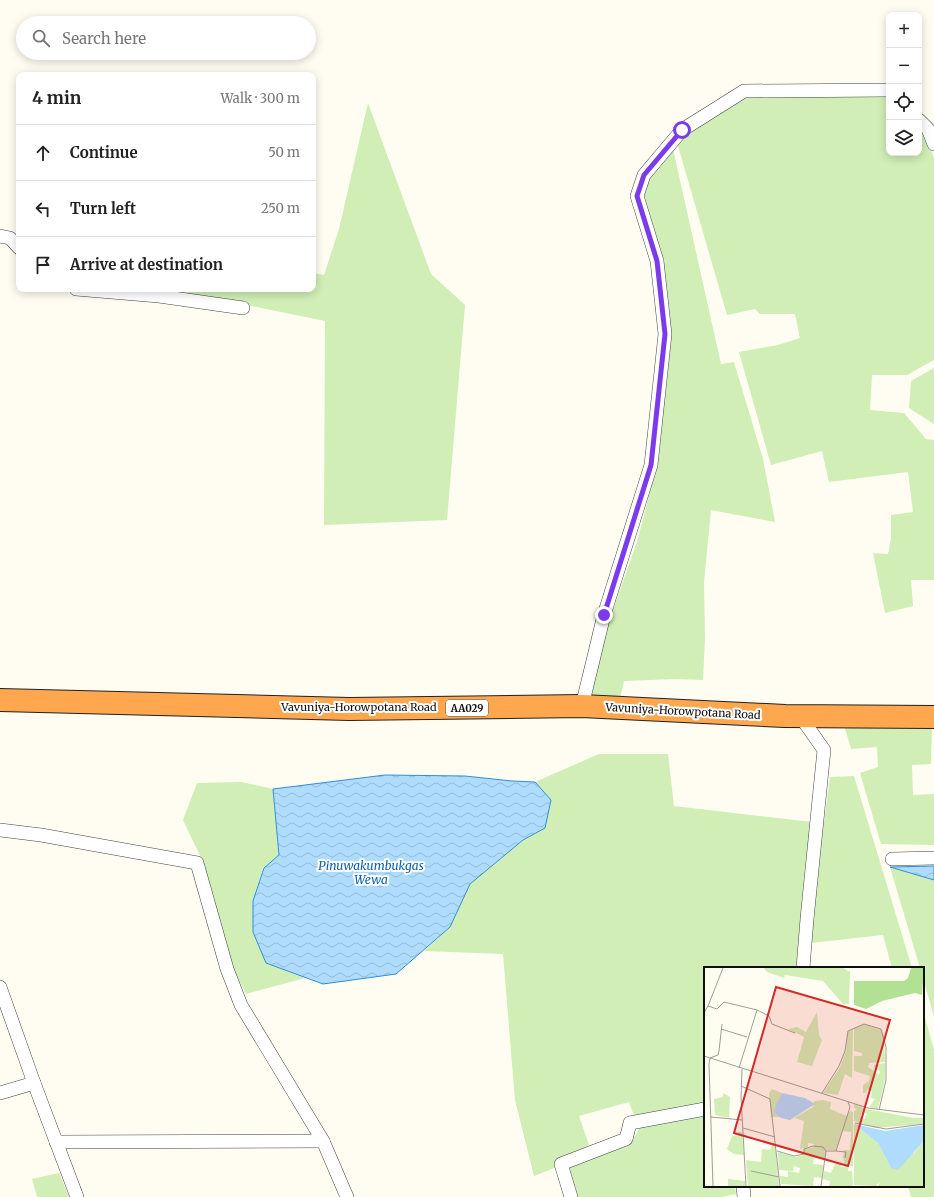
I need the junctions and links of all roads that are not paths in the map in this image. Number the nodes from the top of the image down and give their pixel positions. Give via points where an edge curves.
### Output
1 (886, 90) edge
2 (922, 123) edge
3 (934, 144) edge
4 (0, 236) edge
5 (16, 245) edge
6 (112, 292) edge
7 (243, 308) dead end
8 (0, 700) edge
9 (582, 706) junction
10 (800, 716) junction
11 (934, 717) edge
12 (0, 830) edge
13 (934, 858) edge
14 (892, 859) dead end
15 (803, 967) edge
16 (0, 987) edge
17 (34, 1083) junction
18 (0, 1093) edge
19 (704, 1109) edge
20 (323, 1141) junction
21 (56, 1142) junction
22 (743, 1187) edge
23 (78, 1197) edge
24 (347, 1197) edge
25 (571, 1197) edge
26 (744, 1197) edge

1 - 9 street via 744,91 682,130 644,175 637,196 657,261 665,334 651,465 604,615
2 - 3 street via 928,129
4 - 5 street via 10,238
6 - 7 street
8 - 9 highway, Vavuniya-Horowpotana Road / AA029 via 349,709
9 - 10 highway, Vavuniya-Horowpotana Road / AA029
10 - 11 highway, Vavuniya-Horowpotana Road / AA029
10 - 15 street via 824,750
12 - 20 street via 197,863 227,969 241,1004
13 - 14 street
16 - 17 street
17 - 18 street
17 - 21 street
19 - 25 street via 630,1123 626,1139 561,1164
20 - 21 street
20 - 24 street
21 - 23 street
22 - 26 street

